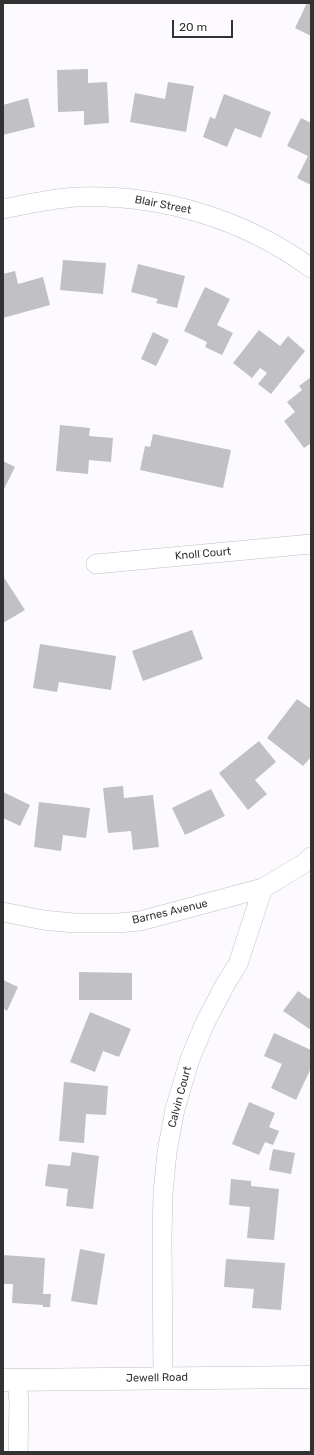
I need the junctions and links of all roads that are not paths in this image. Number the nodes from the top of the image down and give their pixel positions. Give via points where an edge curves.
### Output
1 (3, 209) edge
2 (311, 268) edge
3 (311, 544) edge
4 (96, 564) dead end
5 (311, 857) edge
6 (263, 888) junction
7 (3, 912) edge
8 (311, 1377) edge
9 (163, 1378) junction
10 (10, 1380) edge
11 (18, 1452) edge

1 - 2 street, Blair Street via 77,197 152,201 190,209 231,223 266,239
3 - 4 street, Knoll Court
5 - 6 street
6 - 7 street, Barnes Avenue via 140,921 74,923
6 - 9 street, Calvin Court via 238,964 205,1023 190,1059 175,1109 163,1193
8 - 9 street, Jewell Road
9 - 10 street, Jewell Road
10 - 11 street via 19,1402

